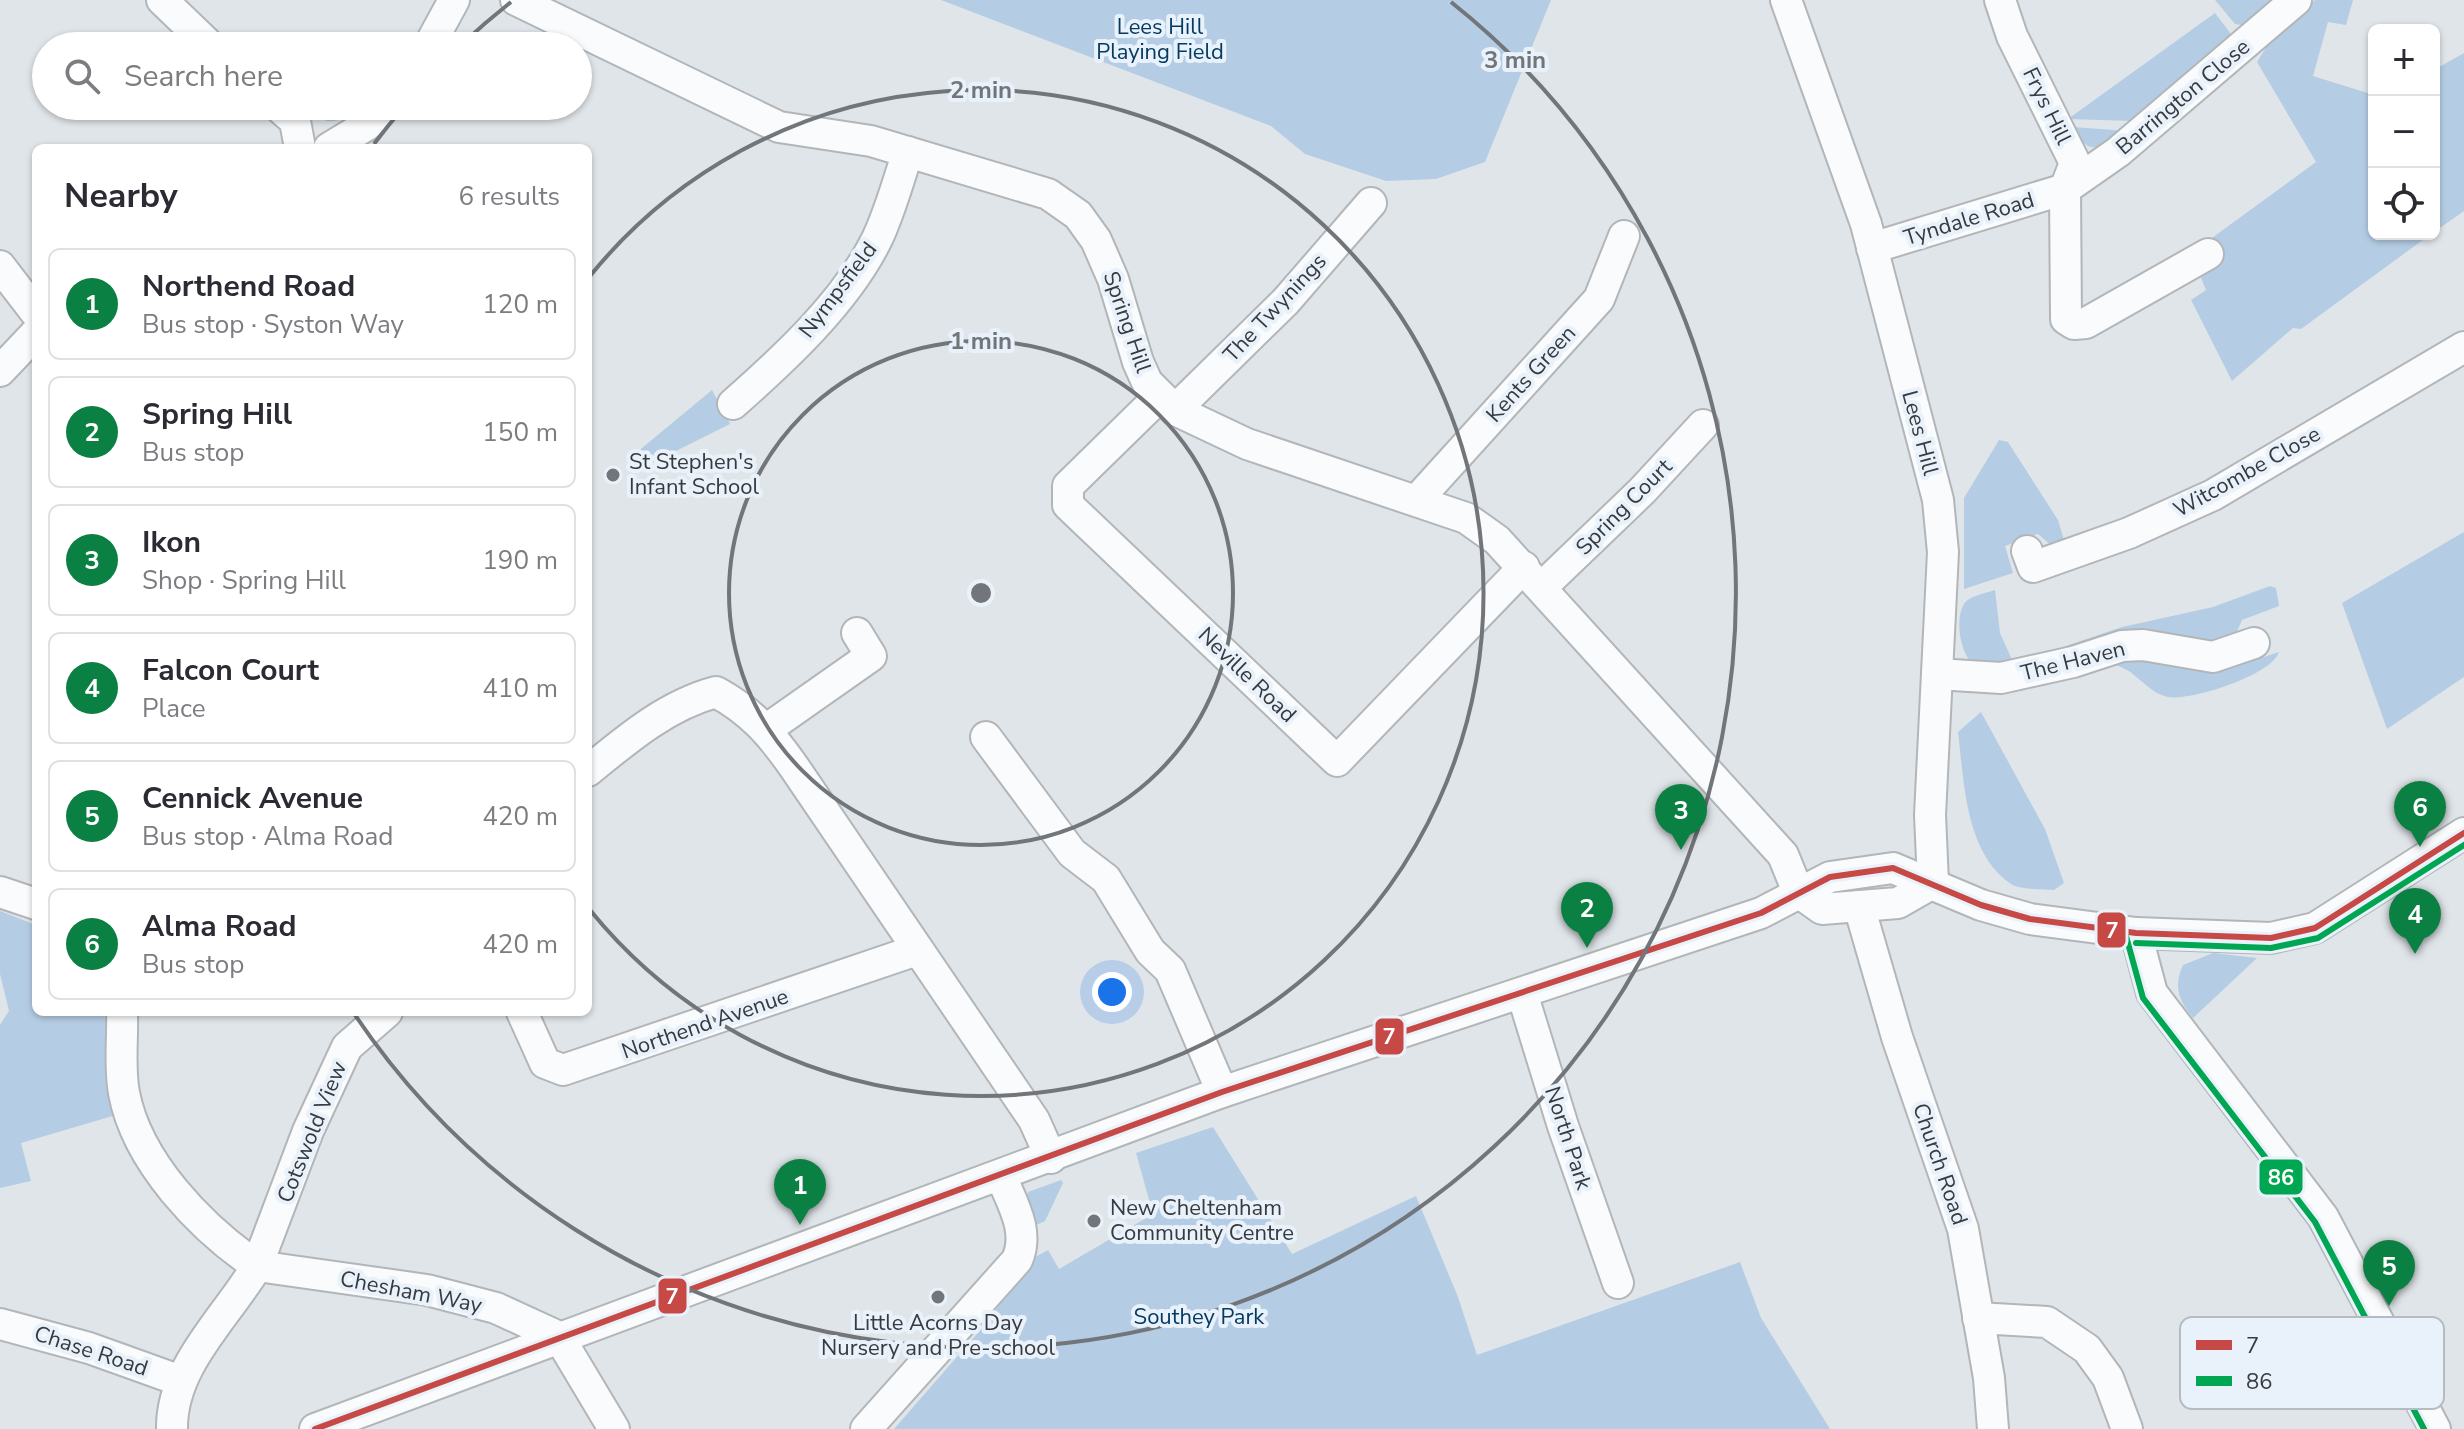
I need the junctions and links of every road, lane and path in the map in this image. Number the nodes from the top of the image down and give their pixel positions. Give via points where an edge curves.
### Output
1 (162, 0) edge
2 (454, 0) edge
3 (516, 0) edge
4 (1786, 0) edge
5 (2000, 0) edge
6 (2296, 0) edge
7 (195, 32) edge
8 (437, 32) edge
9 (582, 32) edge
10 (592, 37) edge
11 (294, 120) edge
12 (372, 120) edge
13 (299, 144) edge
14 (336, 144) edge
15 (908, 152) junction
16 (2065, 189) junction
17 (1371, 203) dead end
18 (1624, 236) dead end
19 (1872, 248) junction
20 (2208, 254) dead end
21 (0, 266) edge
22 (32, 308) edge
23 (32, 337) edge
24 (2464, 347) edge
25 (0, 371) edge
26 (1167, 403) junction
27 (733, 404) dead end
28 (1703, 425) dead end
29 (1417, 500) junction
30 (2027, 551) dead end
31 (1533, 577) junction
32 (2254, 643) dead end
33 (872, 656) dead end
34 (1937, 674) junction
35 (767, 729) junction
36 (986, 737) dead end
37 (592, 768) edge
38 (2464, 833) edge
39 (1933, 883) junction
40 (0, 892) edge
41 (1798, 892) junction
42 (32, 903) edge
43 (1859, 906) junction
44 (2136, 933) junction
45 (917, 950) junction
46 (1522, 993) junction
47 (122, 1016) edge
48 (382, 1016) edge
49 (524, 1016) edge
50 (1222, 1092) junction
51 (1051, 1158) junction
52 (1001, 1176) junction
53 (257, 1266) junction
54 (1618, 1283) dead end
55 (2376, 1317) edge
56 (1978, 1318) junction
57 (0, 1324) edge
58 (559, 1337) junction
59 (181, 1381) junction
60 (2424, 1409) edge
61 (172, 1429) edge
62 (315, 1429) edge
63 (614, 1429) edge
64 (866, 1429) edge
65 (1993, 1429) edge
66 (2127, 1429) edge
67 (2435, 1429) edge

1 - 7 street
2 - 8 street
3 - 9 street, Spring Hill
4 - 19 street, Lees Hill
5 - 16 street, Frys Hill via 2012,36 2075,163
6 - 16 street, Barrington Close via 2118,152
10 - 15 street, Spring Hill via 779,127
11 - 13 street
12 - 14 street
15 - 26 street, Spring Hill via 1048,194 1078,215 1113,279 1138,362
15 - 27 street, Nympsfield via 877,239 861,264 788,356
16 - 19 street, Tyndale Road
16 - 20 street, Frys Hill via 2064,309 2074,324 2086,323
17 - 26 street, The Twynings via 1286,301
18 - 29 street, Kents Green via 1599,299
19 - 34 street, Lees Hill via 1938,500 1943,552
21 - 22 street
23 - 25 street
24 - 30 street, Witcombe Close via 2213,495 2129,533 2033,567
26 - 29 street via 1247,444
26 - 31 street, Neville Road via 1068,486 1068,505 1337,761
28 - 31 street, Spring Court via 1642,491
29 - 31 street via 1466,518
31 - 41 street via 1783,855
32 - 34 street, The Haven via 2213,657 2122,646 2001,678
33 - 35 street
34 - 39 street, Lees Hill via 1930,815
35 - 37 street via 716,692 686,700
35 - 45 street
36 - 50 street via 1072,853 1106,879 1150,951 1170,970
38 - 44 street via 2315,928 2271,938
39 - 41 street via 1893,868 1830,877
39 - 43 street via 1898,903
39 - 44 street via 2030,919
40 - 42 street
41 - 43 street via 1822,909
41 - 46 street via 1761,913
43 - 56 street, Church Road via 1963,1229
44 - 55 street via 2152,993 2323,1217
45 - 49 street, Northend Avenue via 563,1070 545,1063
45 - 51 street via 1034,1120
46 - 50 street
46 - 54 street, North Park
47 - 53 street via 124,1096 141,1141 195,1213
48 - 53 street, Cotswold View via 347,1047 308,1131
50 - 51 street
51 - 52 street
52 - 58 street
52 - 64 street via 1022,1228 1024,1244 1017,1260
53 - 58 street, Chesham Way via 427,1290 496,1308
53 - 59 street, Cotswold View
56 - 65 street, Church Road
56 - 66 street via 2047,1322 2087,1349 2108,1378
57 - 59 street, Chase Road
58 - 62 street
58 - 63 street
59 - 61 street via 172,1405
60 - 67 street

